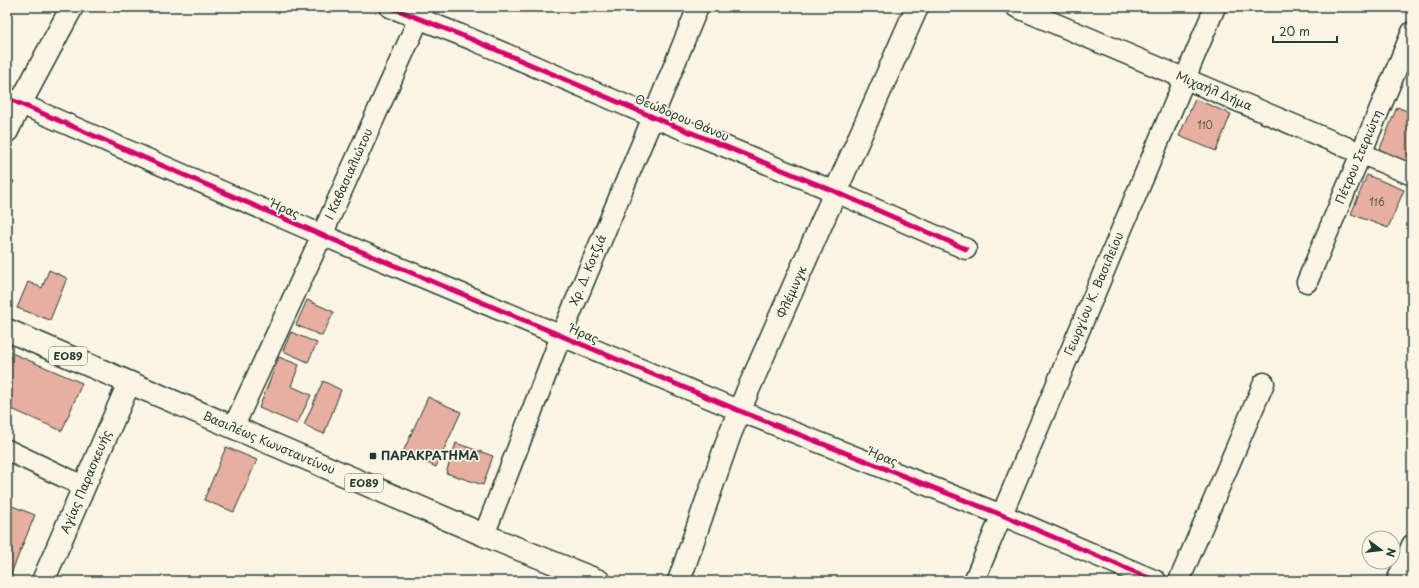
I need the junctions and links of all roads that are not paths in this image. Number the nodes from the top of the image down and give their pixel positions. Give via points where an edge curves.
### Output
1 (72, 7) edge
2 (390, 7) edge
3 (698, 7) edge
4 (917, 7) edge
5 (1016, 7) edge
6 (1215, 7) edge
7 (422, 13) edge
8 (1412, 32) edge
9 (1185, 79) junction
10 (13, 101) edge
11 (653, 117) junction
12 (7, 131) edge
13 (1361, 153) junction
14 (1412, 175) edge
15 (836, 192) junction
16 (322, 235) junction
17 (966, 248) dead end
18 (1307, 282) dead end
19 (7, 330) edge
20 (561, 336) junction
21 (129, 383) junction
22 (1264, 384) dead end
23 (740, 411) junction
24 (233, 428) junction
25 (7, 450) edge
26 (84, 486) junction
27 (1002, 515) junction
28 (484, 535) junction
29 (1412, 545) edge
30 (43, 581) edge
31 (599, 581) edge
32 (679, 581) edge
33 (974, 581) edge
34 (1156, 581) edge
35 (1179, 581) edge
36 (1397, 581) edge

1 - 10 street
2 - 7 street, Θεώδορου Θάνου
3 - 11 street, Χρ. Δ. Κοτζιά
4 - 15 street, Φλέμινγκ
5 - 9 street, Μιχαήλ Δήμα
6 - 9 street, Γεωργίου Κ. Βασιλείου
7 - 11 street, Θεώδορου Θάνου via 471,39
7 - 16 street, Ι Καβασιαλιώτου
8 - 13 street, Πέτρου Στεριώτη
9 - 13 street, Μιχαήλ Δήμα
9 - 27 street, Γεωργίου Κ. Βασιλείου
10 - 12 street
10 - 16 street, Ήρας
11 - 15 street, Θεώδορου Θάνου
11 - 20 street, Χρ. Δ. Κοτζιά
13 - 14 street, Μιχαήλ Δήμα
13 - 18 street, Πέτρου Στεριώτη
15 - 17 street, Θεώδορου Θάνου
15 - 23 street, Φλέμινγκ
16 - 20 street, Ήρας
16 - 24 street, Ι Καβασιαλιώτου
19 - 21 street, Βασιλέως Κωνσταντίνου / ΕΟ89
20 - 23 street, Ήρας
20 - 28 street, Χρ. Δ. Κοτζιά
21 - 24 street, Βασιλέως Κωνσταντίνου / ΕΟ89
21 - 26 street, Αγίας Παρασκευής
22 - 35 street
23 - 27 street, Ήρας
23 - 32 street, Φλέμινγκ
24 - 28 street, Βασιλέως Κωνσταντίνου / ΕΟ89
25 - 26 street
26 - 30 street, Αγίας Παρασκευής
27 - 33 street, Γεωργίου Κ. Βασιλείου
27 - 34 street, Ήρας
28 - 31 street, Βασιλέως Κωνσταντίνου / ΕΟ89
29 - 36 street

